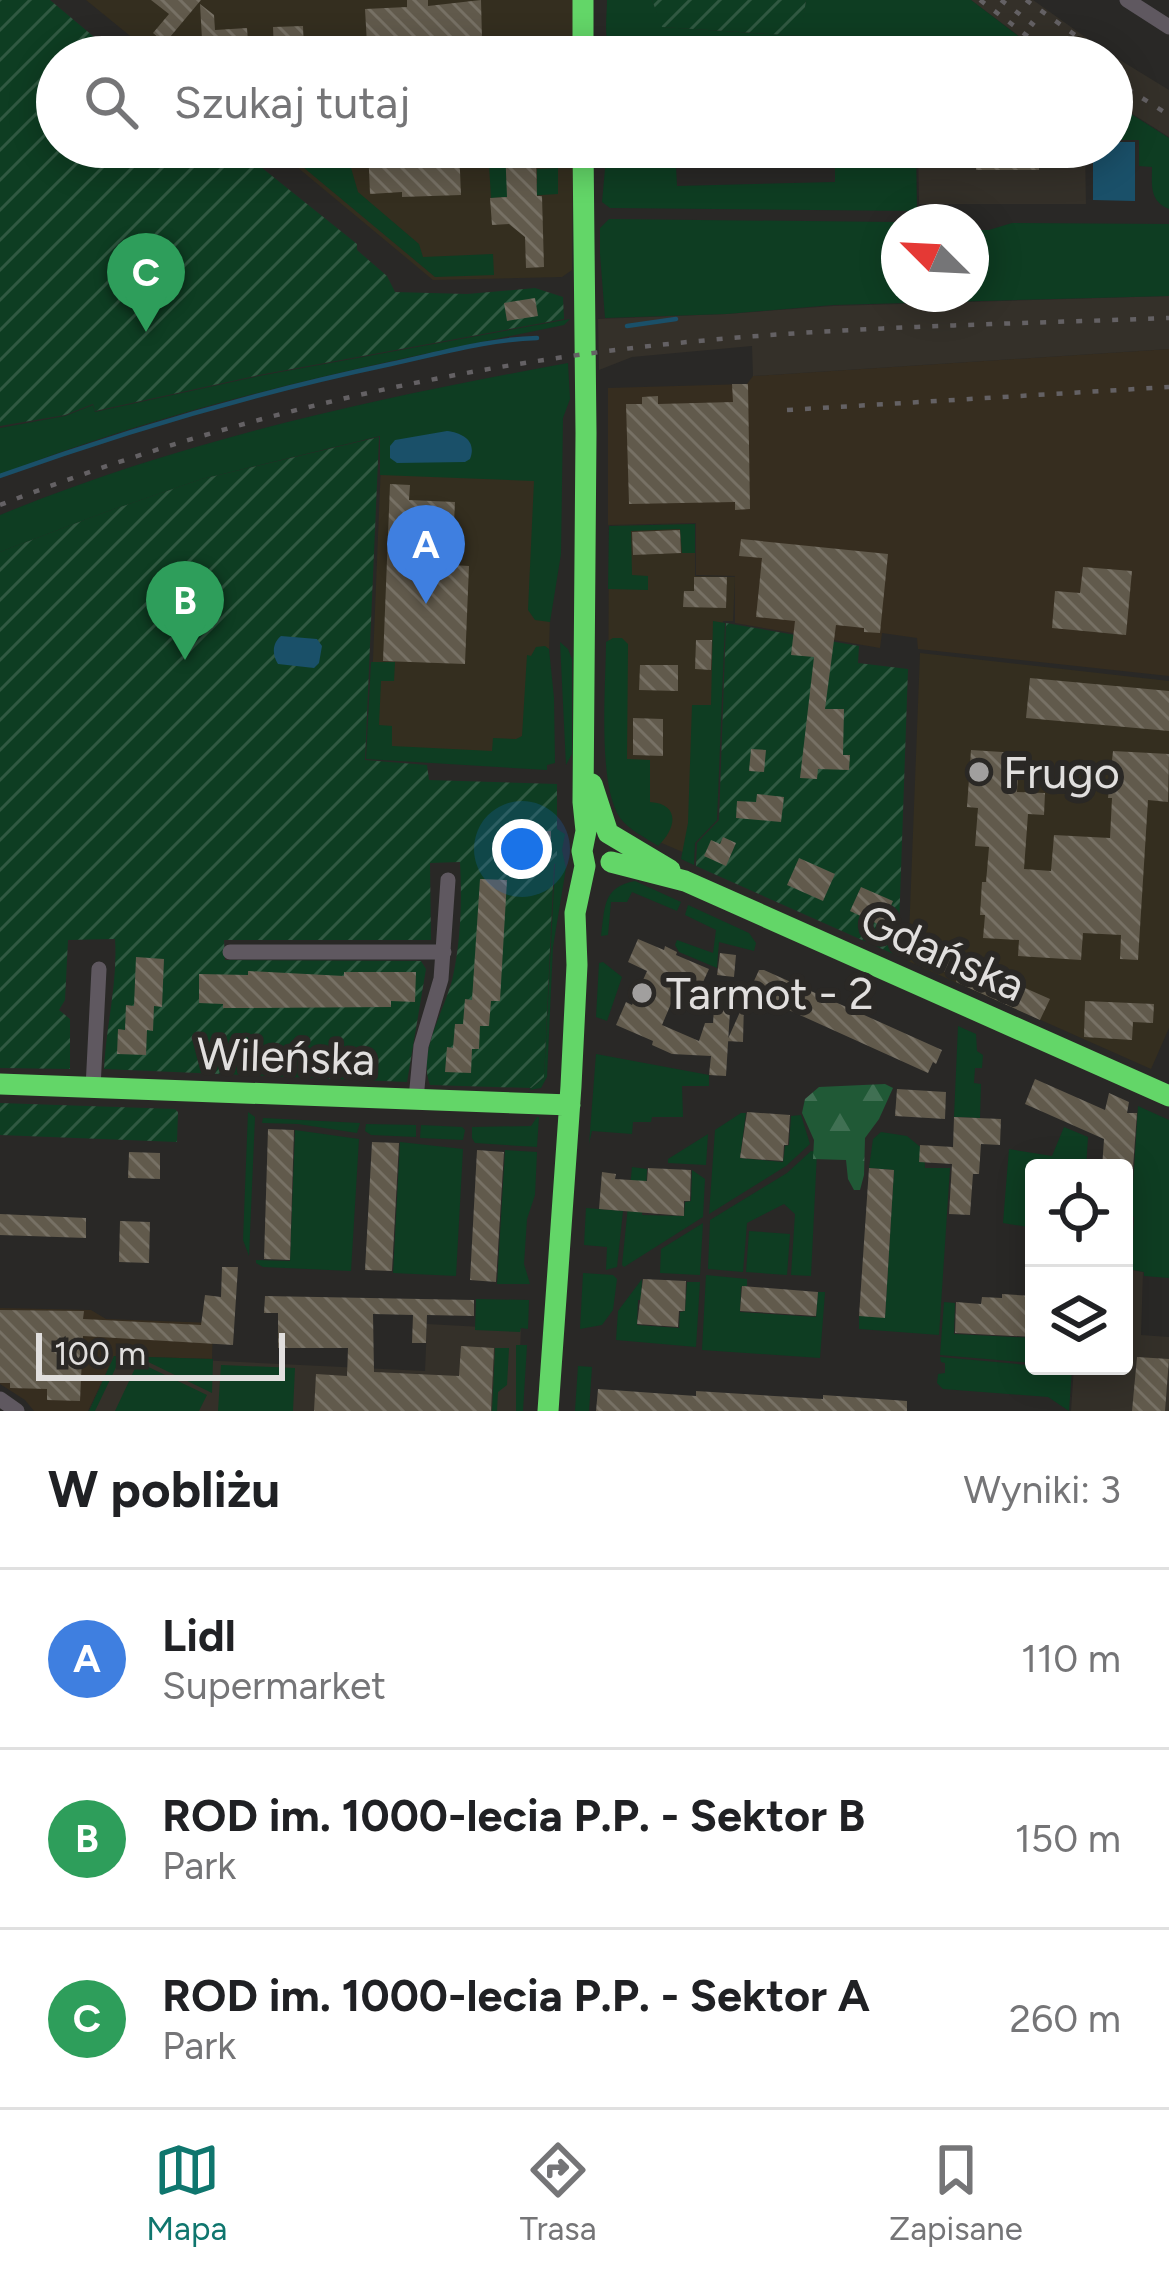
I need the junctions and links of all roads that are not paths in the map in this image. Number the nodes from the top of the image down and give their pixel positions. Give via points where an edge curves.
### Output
1 (583, 0) edge
2 (1126, 0) edge
3 (1169, 27) edge
4 (583, 36) edge
5 (583, 168) edge
6 (585, 763) junction
7 (611, 835) junction
8 (597, 856) junction
9 (448, 880) dead end
10 (685, 881) junction
11 (230, 952) dead end
12 (444, 952) junction
13 (99, 969) dead end
14 (0, 1084) edge
15 (93, 1088) junction
16 (1169, 1096) edge
17 (416, 1099) junction
18 (570, 1105) junction
19 (0, 1399) edge
20 (17, 1411) edge
21 (548, 1411) edge

1 - 4 street
2 - 3 street
5 - 6 street
6 - 7 street
6 - 8 street
7 - 8 street via 598,831
7 - 10 street, Gdańska
8 - 10 street, Gdańska
8 - 18 street via 575,914
9 - 12 street
10 - 16 street, Gdańska
11 - 12 street
12 - 17 street
13 - 15 street
14 - 15 street, Wileńska
15 - 17 street, Wileńska
17 - 18 street, Wileńska
18 - 21 street
19 - 20 street

